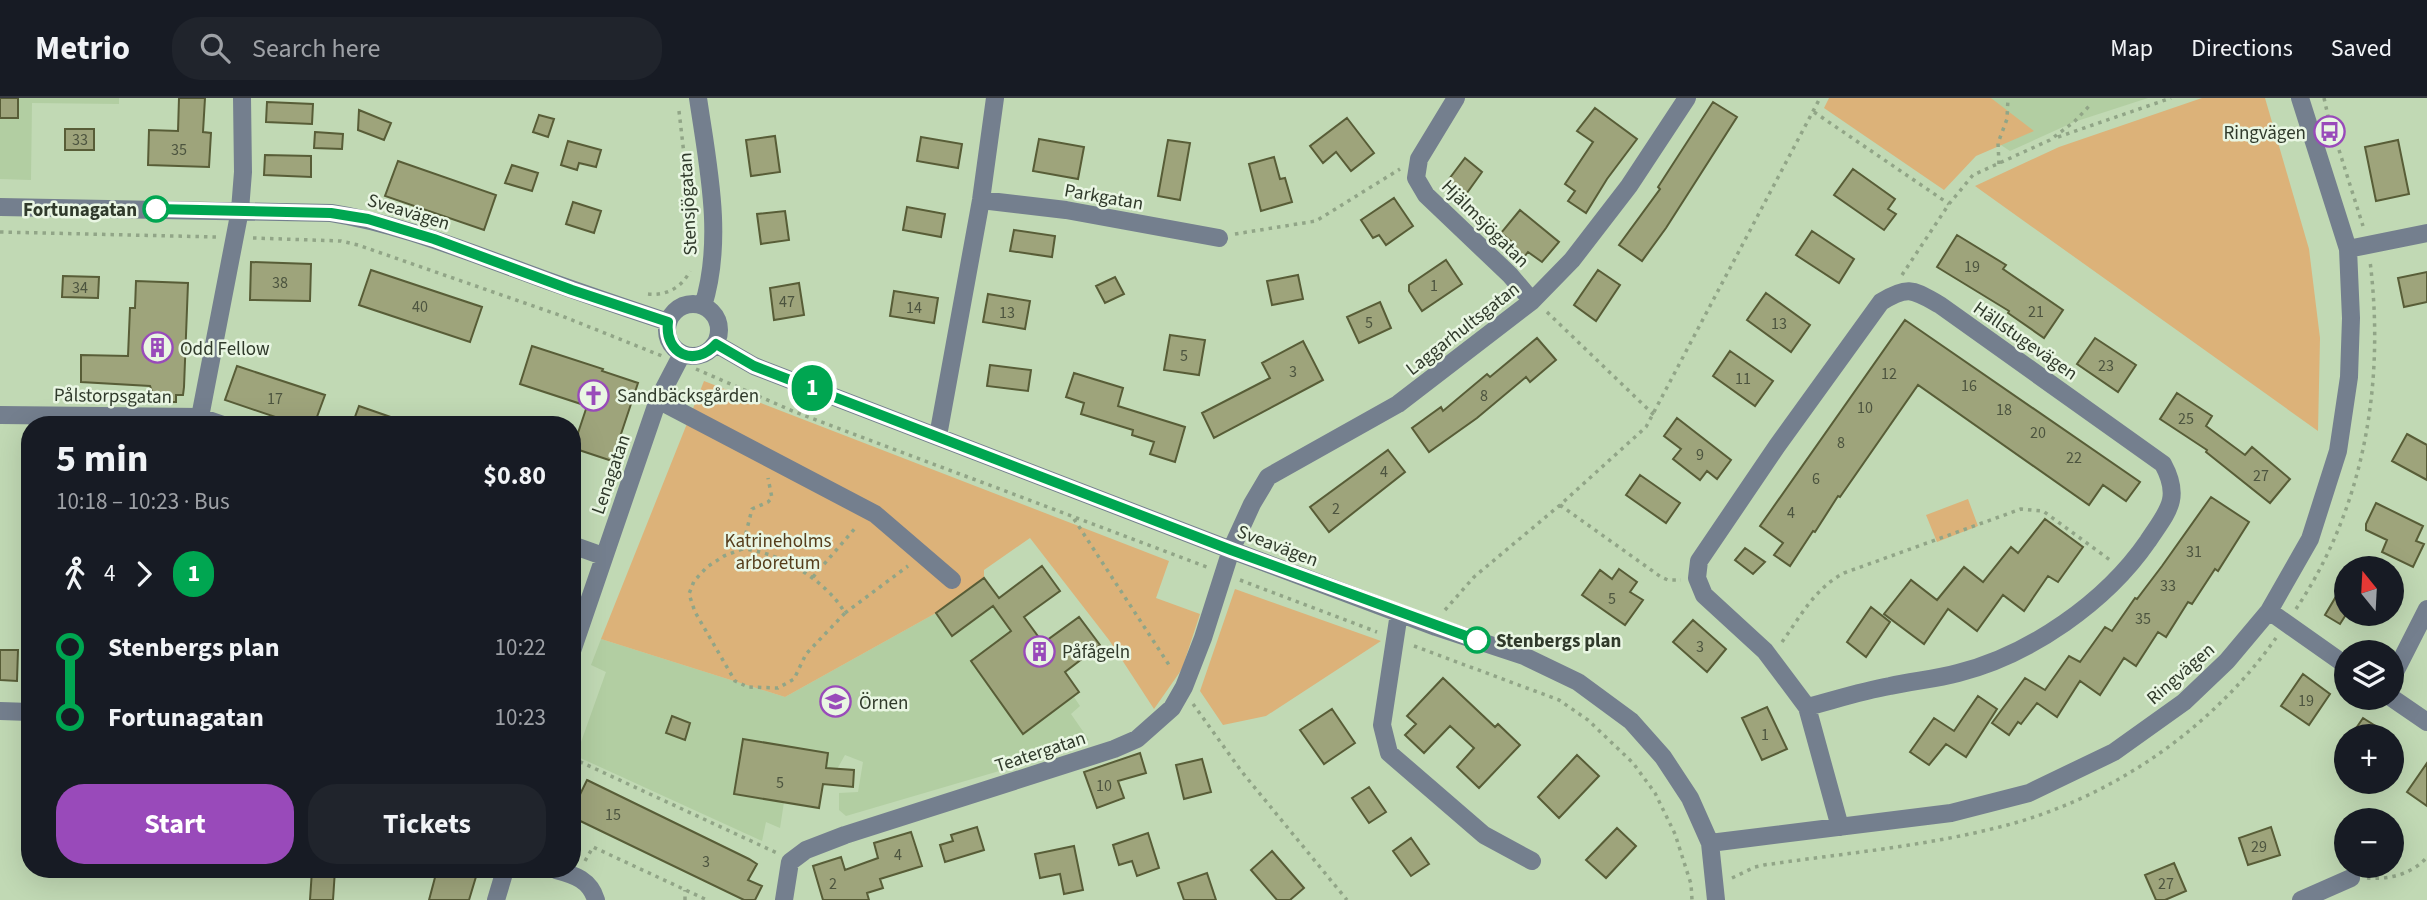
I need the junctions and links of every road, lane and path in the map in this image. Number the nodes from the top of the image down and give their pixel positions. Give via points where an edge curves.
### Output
1 (242, 98) edge
2 (698, 98) edge
3 (995, 98) edge
4 (1456, 98) edge
5 (1687, 98) edge
6 (1820, 98) edge
7 (2008, 98) edge
8 (2171, 98) edge
9 (2300, 98) edge
10 (2092, 103) dead end
11 (679, 111) dead end
12 (1814, 111) junction
13 (2050, 140) junction
14 (1419, 159) junction
15 (2000, 163) junction
16 (981, 200) junction
17 (1949, 204) junction
18 (0, 206) edge
19 (240, 210) junction
20 (0, 232) edge
21 (693, 233) dead end
22 (2427, 233) edge
23 (234, 238) junction
24 (1219, 238) joint
25 (2348, 249) junction
26 (2371, 267) dead end
27 (690, 270) dead end
28 (1899, 291) junction
29 (1532, 301) junction
30 (702, 306) junction
31 (625, 308) junction
32 (668, 322) junction
33 (614, 336) junction
34 (716, 344) junction
35 (680, 358) junction
36 (659, 400) junction
37 (0, 415) edge
38 (1654, 415) junction
39 (100, 416) edge
40 (200, 416) edge
41 (938, 436) junction
42 (774, 459) junction
43 (1560, 505) junction
44 (1073, 517) junction
45 (859, 524) dead end
46 (581, 548) edge
47 (742, 550) junction
48 (1231, 550) junction
49 (923, 554) junction
50 (603, 556) junction
51 (2123, 570) junction
52 (1223, 573) junction
53 (813, 577) junction
54 (1697, 579) junction
55 (952, 580) dead end
56 (2427, 609) edge
57 (2269, 611) junction
58 (845, 613) junction
59 (1399, 613) junction
60 (581, 623) edge
61 (2286, 623) junction
62 (1436, 627) junction
63 (1395, 639) junction
64 (1425, 651) junction
65 (2404, 654) edge
66 (2334, 657) edge
67 (1770, 658) junction
68 (1184, 687) junction
69 (2404, 706) edge
70 (1807, 707) junction
71 (0, 711) edge
72 (21, 712) edge
73 (2427, 722) edge
74 (581, 762) edge
75 (1840, 827) junction
76 (1710, 843) junction
77 (2427, 857) edge
78 (1532, 861) dead end
79 (790, 862) junction
80 (581, 868) edge
81 (2404, 873) edge
82 (503, 878) edge
83 (580, 878) edge
84 (2349, 878) edge
85 (2363, 878) edge
86 (2382, 878) edge
87 (1714, 881) junction
88 (1691, 884) junction
89 (685, 890) junction
90 (496, 900) edge
91 (596, 900) edge
92 (685, 900) edge
93 (707, 900) edge
94 (785, 900) edge
95 (1347, 900) edge
96 (1692, 900) edge
97 (1716, 900) edge
98 (2301, 900) edge

1 - 19 street
2 - 30 street, Stensjögatan via 713,233 710,282
3 - 16 street
4 - 14 street
5 - 29 street, Laggarhultsgatan via 1629,186 1572,260
6 - 12 path
7 - 15 path via 1998,143
8 - 13 path
9 - 25 street, Ringvägen
10 - 13 path
11 - 21 path
12 - 17 path
12 - 38 path
13 - 15 path
14 - 24 path via 1316,221
14 - 29 street, Hjälmsjögatan via 1416,178 1426,195
15 - 17 path via 1973,175
16 - 24 street, Parkgatan via 1066,210
16 - 41 street
17 - 28 path via 1903,271
18 - 19 street, Sveavägen
19 - 23 street
19 - 31 street, Sveavägen via 368,219
20 - 23 path
22 - 25 street
23 - 33 path via 358,245
23 - 40 street
25 - 57 street, Ringvägen via 2349,377 2338,451 2310,539
26 - 61 path via 2375,351 2362,458 2328,554
27 - 31 path via 681,286 673,290 656,295 634,290
28 - 51 street, Hällstugevägen via 1916,292 1940,305 2164,464 2171,479 2171,506
28 - 54 street via 1881,302 1777,446 1699,561
29 - 38 path
29 - 48 street, Laggarhultsgatan via 1398,404 1268,477
30 - 32 street via 686,305
30 - 34 street via 718,322
31 - 32 street, Sveavägen
31 - 33 path
32 - 35 street via 669,341
33 - 35 path
34 - 35 street via 701,355
34 - 41 street, Sveavägen via 754,366
35 - 36 street, Lenagatan
35 - 44 path via 795,412
36 - 42 street
36 - 50 street, Lenagatan
37 - 39 street, Pålstorpsgatan
38 - 43 path via 1635,439
41 - 48 street, Sveavägen
42 - 47 path via 768,476 772,498 752,509
42 - 49 street via 875,514
43 - 54 path via 1661,577
43 - 62 path via 1474,577 1448,605
44 - 52 path
44 - 68 path
45 - 53 path
46 - 50 street
47 - 53 path via 769,555
47 - 58 path via 707,567 689,594 735,681 748,687 778,688 794,679 806,654
48 - 52 street, Teatergatan
48 - 59 street, Sveavägen
49 - 55 street
49 - 58 path
50 - 60 street, Lenagatan
51 - 67 path via 2043,511 2021,509 1830,581
51 - 70 street, Hällstugevägen via 2104,592 2057,629 2013,653 1960,673
52 - 63 path
52 - 68 street, Teatergatan
53 - 58 path
54 - 67 street via 1704,595
56 - 65 street
57 - 61 street
57 - 75 street, Ringvägen via 2184,702 2114,752 2029,793 1951,813
59 - 62 street, Sveavägen
59 - 63 street
61 - 66 street
61 - 87 path via 2203,720 2136,769 2093,792 2014,823 1971,834 1755,866 1739,876
62 - 64 path
62 - 76 street, Sveavägen via 1524,656 1578,682 1630,721 1690,798
63 - 64 path
63 - 78 street via 1382,725 1389,752 1484,835
64 - 88 path via 1559,700 1588,720 1633,763 1655,793 1675,834
67 - 70 street
68 - 79 street, Teatergatan via 1172,708 1137,739 845,835 806,850
68 - 95 path via 1242,772
69 - 73 street
70 - 75 street
71 - 72 street
74 - 79 path
75 - 76 street, Ringvägen
76 - 87 street, Sveavägen
77 - 81 path
79 - 94 street
80 - 89 path via 593,847
82 - 90 street
83 - 91 street via 593,889
84 - 98 street
85 - 86 path
87 - 88 path
87 - 97 street, Sveavägen
88 - 96 path
89 - 92 path
89 - 93 path

